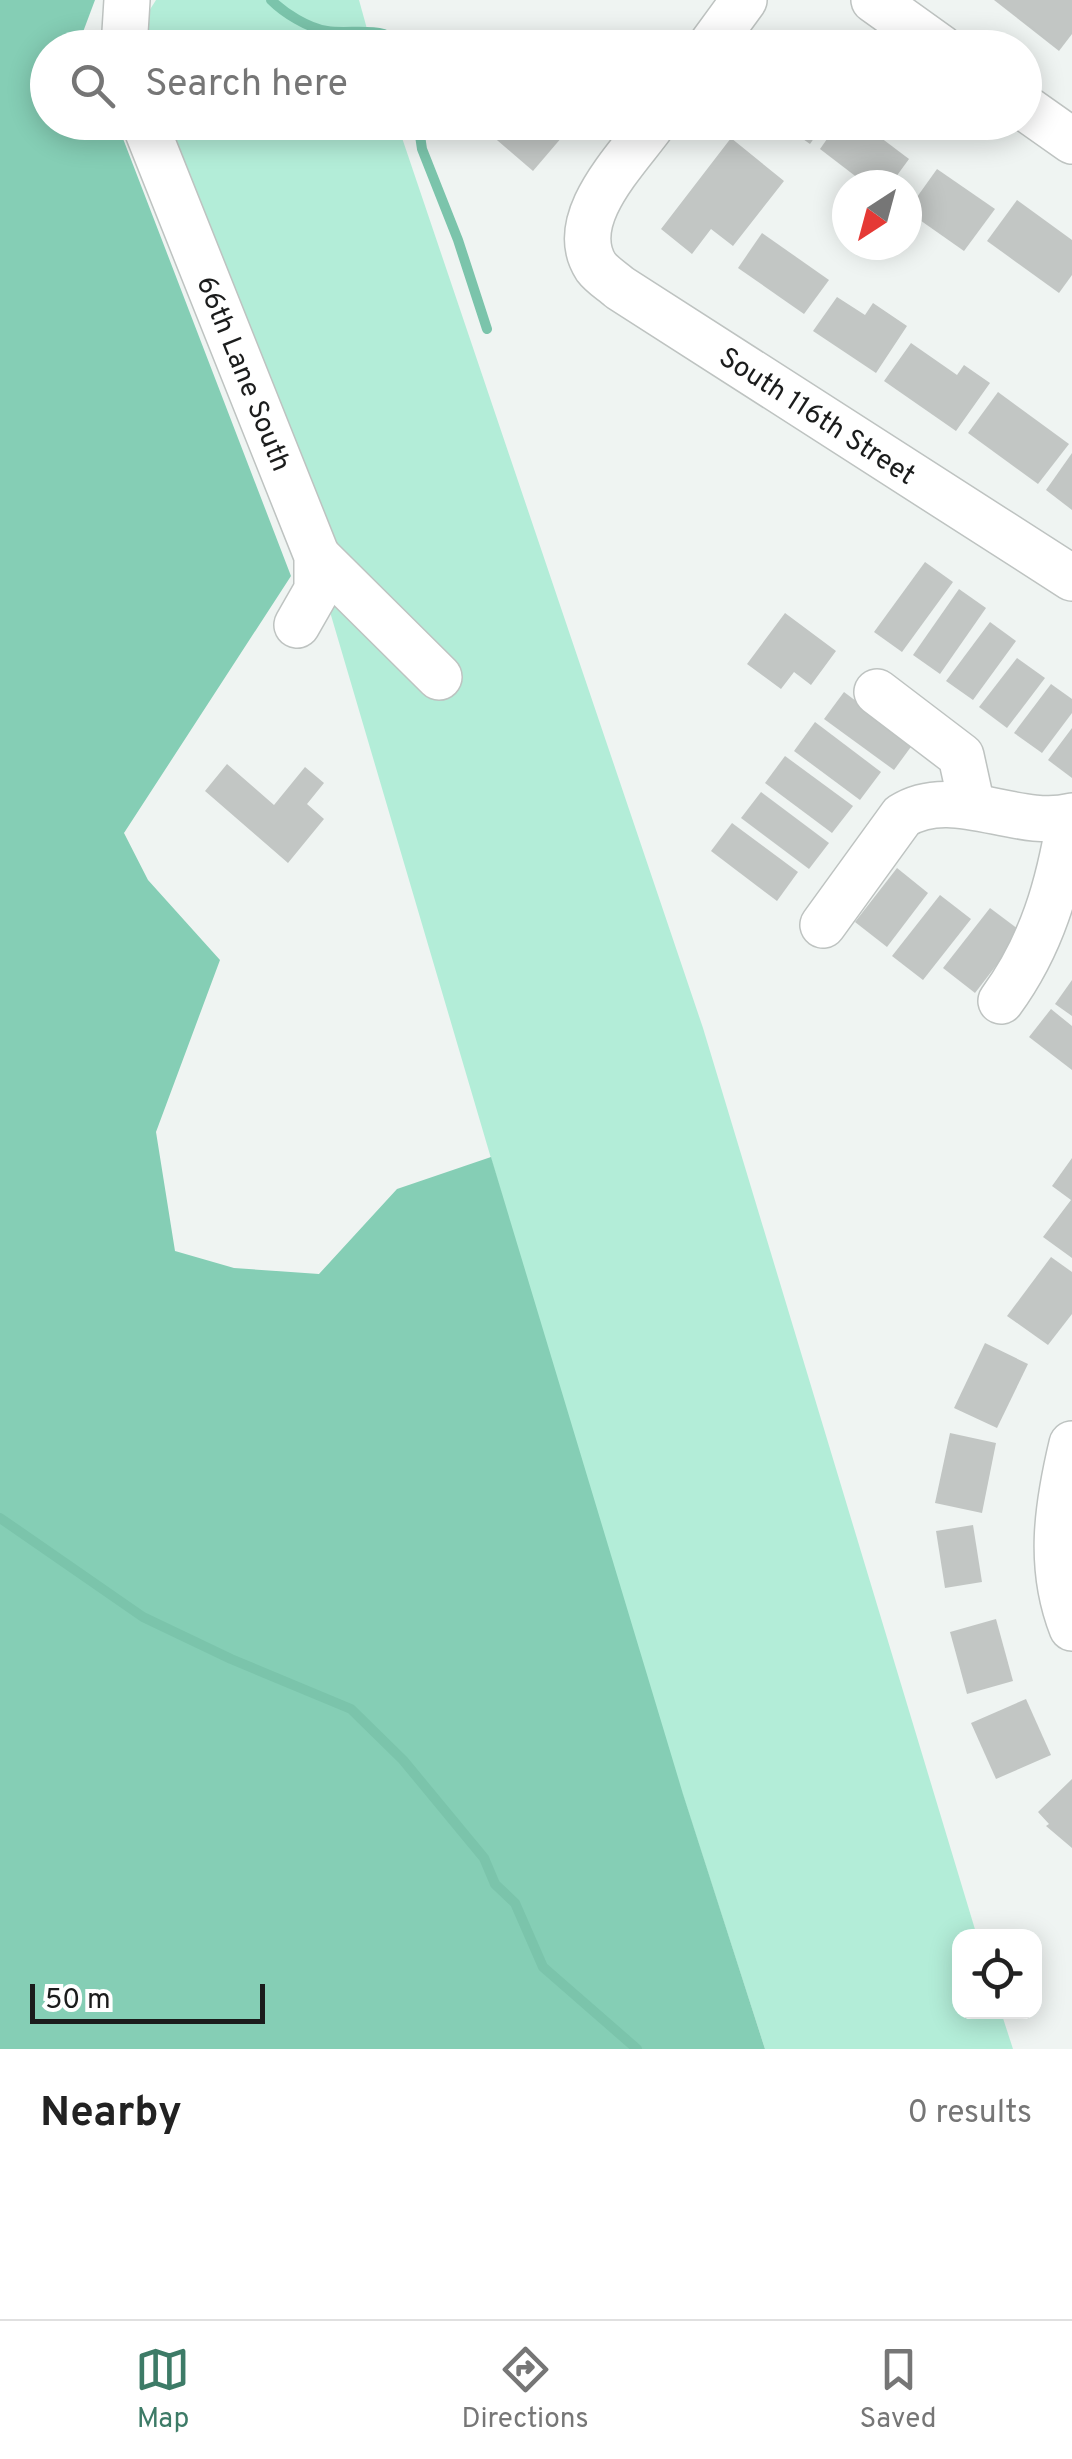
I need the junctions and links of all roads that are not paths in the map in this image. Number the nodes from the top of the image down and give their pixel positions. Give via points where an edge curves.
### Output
1 (127, 0) edge
2 (744, 0) edge
3 (874, 0) edge
4 (125, 30) edge
5 (722, 30) edge
6 (915, 30) edge
7 (1042, 120) edge
8 (151, 140) edge
9 (641, 140) edge
10 (1072, 141) edge
11 (318, 556) junction
12 (1072, 578) edge
13 (296, 625) dead end
14 (440, 677) dead end
15 (877, 692) dead end
16 (972, 806) junction
17 (1071, 816) edge
18 (823, 925) dead end
19 (1001, 1001) dead end
20 (1072, 1444) edge
21 (1072, 1628) edge

1 - 4 street
2 - 5 street
3 - 6 street
7 - 10 street
8 - 11 street, 66th Lane South
9 - 12 street, South 116th Street via 591,210 589,252 598,269
11 - 13 street via 317,590
11 - 14 street
15 - 16 street via 960,756
16 - 17 street via 1030,820
16 - 18 street via 918,806 902,816
17 - 19 street via 1060,877 1026,967
20 - 21 street via 1056,1516 1056,1562

